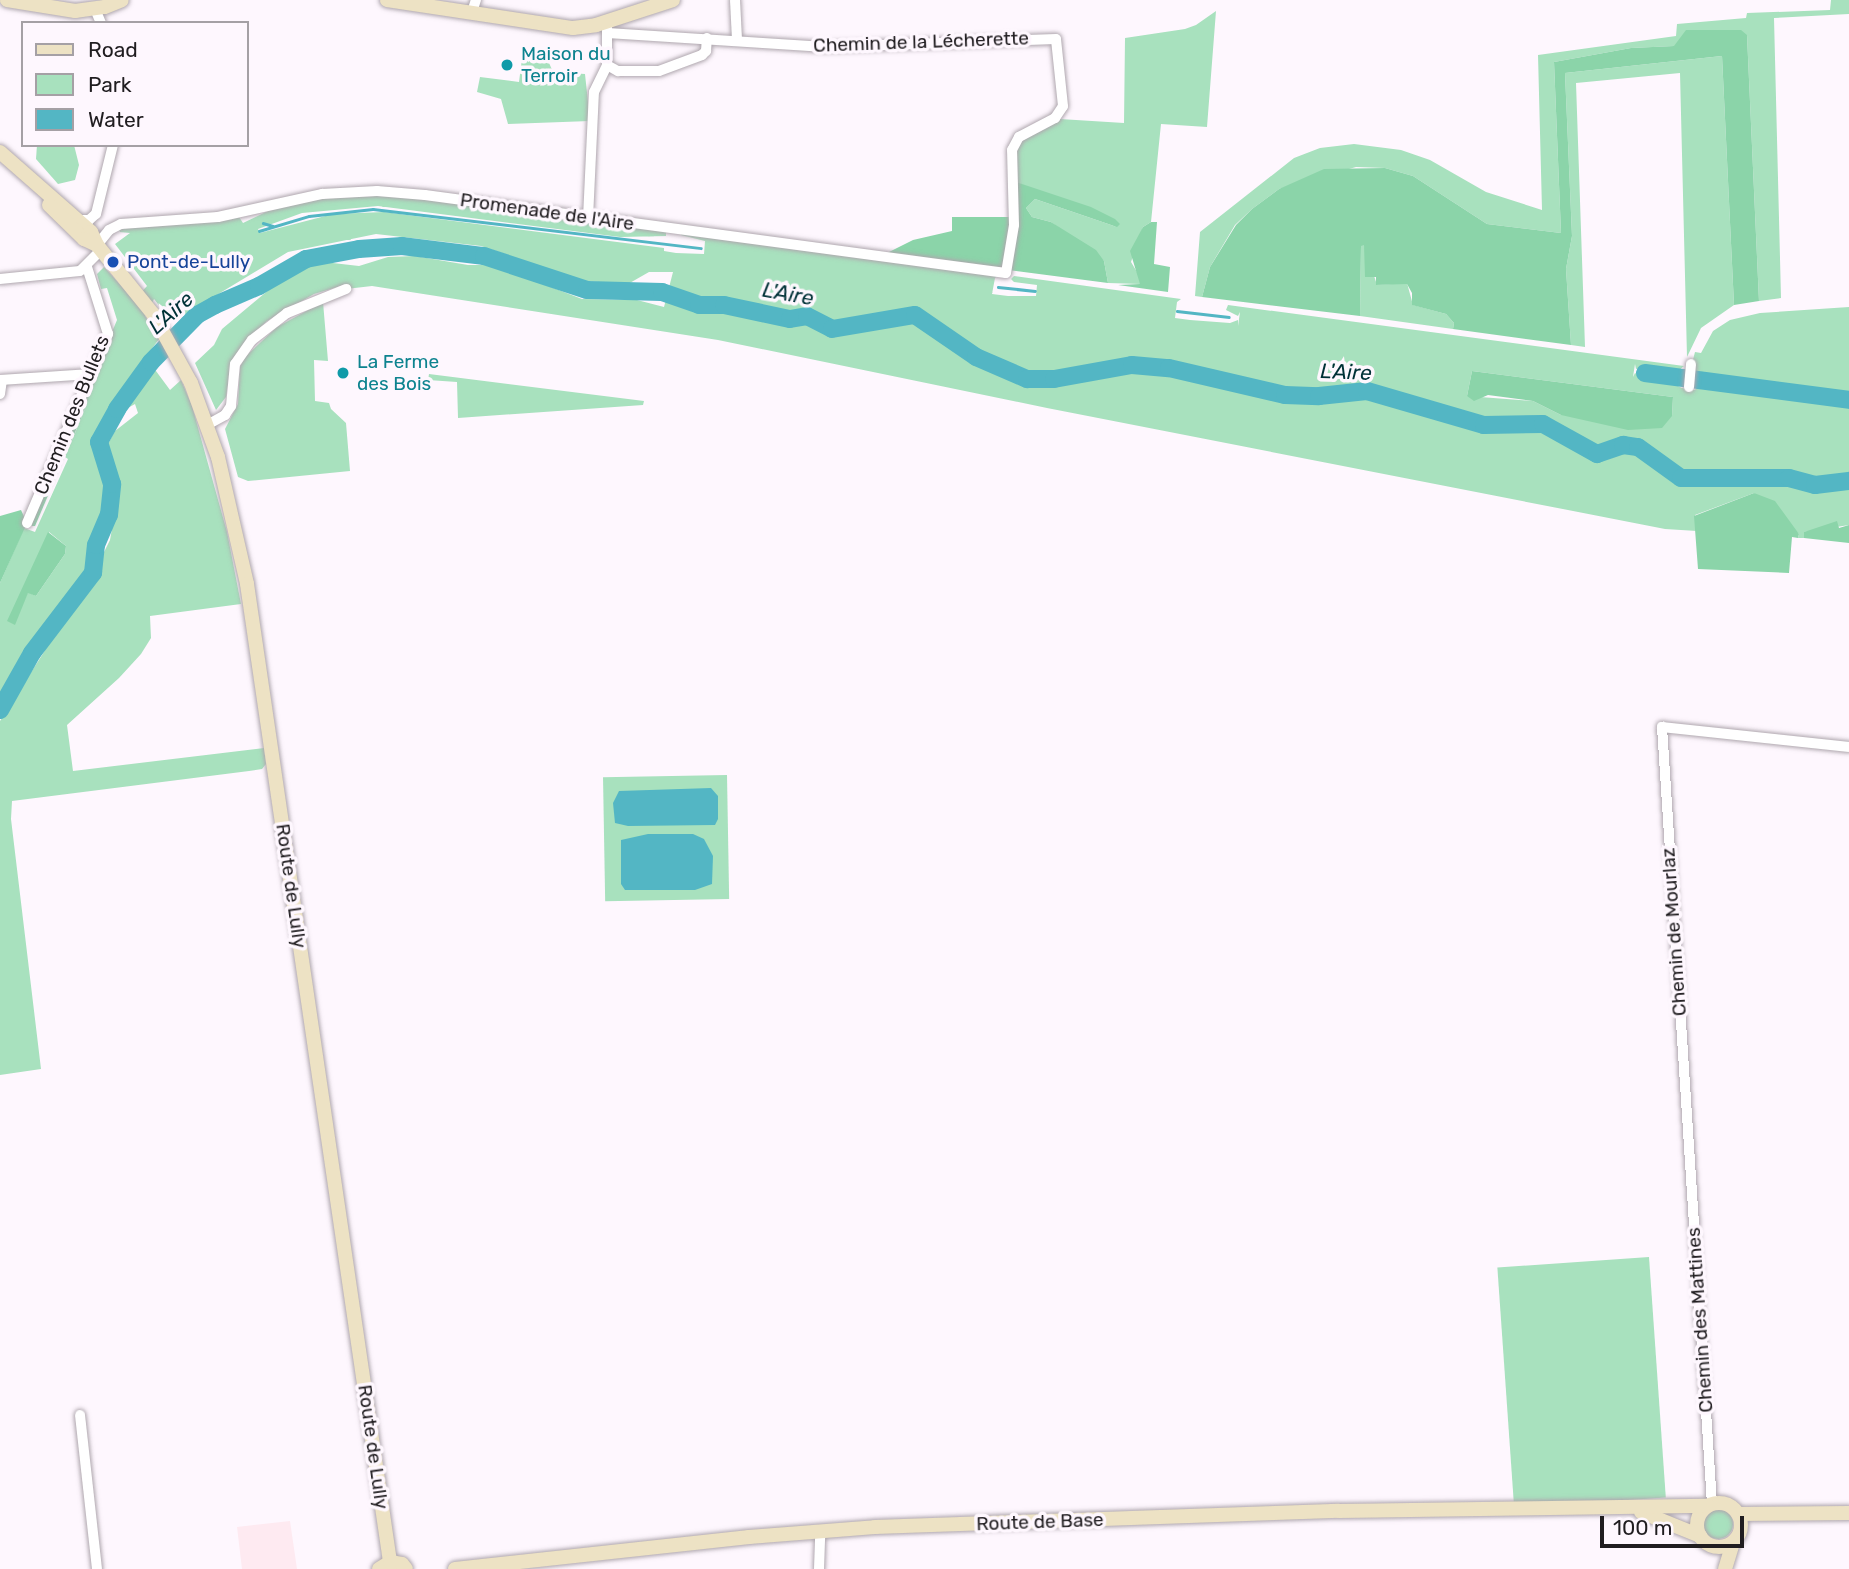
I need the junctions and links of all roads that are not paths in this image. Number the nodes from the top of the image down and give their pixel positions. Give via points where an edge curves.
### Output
1 (7, 0) edge
2 (122, 0) edge
3 (387, 0) edge
4 (673, 0) edge
5 (735, 0) edge
6 (474, 6) edge
7 (95, 9) junction
8 (100, 21) edge
9 (606, 28) junction
10 (707, 38) junction
11 (737, 40) junction
12 (607, 65) junction
13 (113, 147) edge
14 (0, 152) edge
15 (0, 163) edge
16 (588, 218) junction
17 (79, 220) junction
18 (99, 248) junction
19 (87, 267) junction
20 (1006, 273) joint
21 (0, 279) edge
22 (346, 289) dead end
23 (1690, 367) dead end
24 (91, 374) junction
25 (1, 380) edge
26 (1689, 387) dead end
27 (0, 394) edge
28 (207, 425) junction
29 (27, 523) dead end
30 (1849, 747) edge
31 (1686, 1137) joint
32 (80, 1415) dead end
33 (1710, 1505) junction
34 (1626, 1508) junction
35 (1849, 1513) edge
36 (1738, 1514) junction
37 (1770, 1514) junction
38 (820, 1531) junction
39 (1735, 1539) junction
40 (1704, 1540) junction
41 (385, 1565) edge
42 (97, 1569) edge
43 (406, 1569) edge
44 (455, 1569) edge
45 (819, 1569) edge
46 (1718, 1569) edge
47 (1724, 1569) edge

1 - 7 main road via 61,10
2 - 7 main road
3 - 6 main road
4 - 9 main road
5 - 11 street
6 - 9 main road via 562,28
7 - 8 street
9 - 10 street, Chemin de la Lécherette
9 - 12 street
10 - 11 street, Chemin de la Lécherette
10 - 12 street via 702,55 659,71 618,71
11 - 20 street, Chemin de la Lécherette via 825,47 1056,38 1063,106 1055,118 1019,137 1012,150 1014,225
12 - 16 street via 594,92
13 - 17 street via 96,214
14 - 17 main road, Route de Lully
15 - 18 main road, Route de Lully
16 - 18 street, Promenade de l'Aire via 425,195 347,191 218,217 121,224 111,229
16 - 20 street, Promenade de l'Aire
17 - 18 main road, Route de Lully
18 - 19 street, Promenade de l'Aire
18 - 28 main road, Route de Lully via 162,328
19 - 21 street
19 - 24 street, Chemin des Bullets via 108,331
22 - 28 street via 299,306 252,340 235,364 232,406
23 - 26 street
24 - 25 street
24 - 29 street, Chemin des Bullets
25 - 27 street
28 - 41 main road, Route de Lully via 247,584
30 - 31 street, Chemin de Mourlaz via 1662,727
31 - 33 street, Chemin des Mattines
32 - 42 street
33 - 34 main road, Route de Base
33 - 36 main road via 1726,1504
33 - 40 main road via 1698,1518
34 - 38 main road, Route de Base via 1339,1511
34 - 40 main road, Route de Base via 1670,1521
35 - 37 main road
36 - 37 main road
36 - 39 main road via 1741,1525
37 - 39 main road
38 - 44 main road, Route de Base
38 - 45 street
39 - 40 main road via 1721,1546
39 - 47 main road
40 - 46 main road
41 - 43 main road via 402,1564

